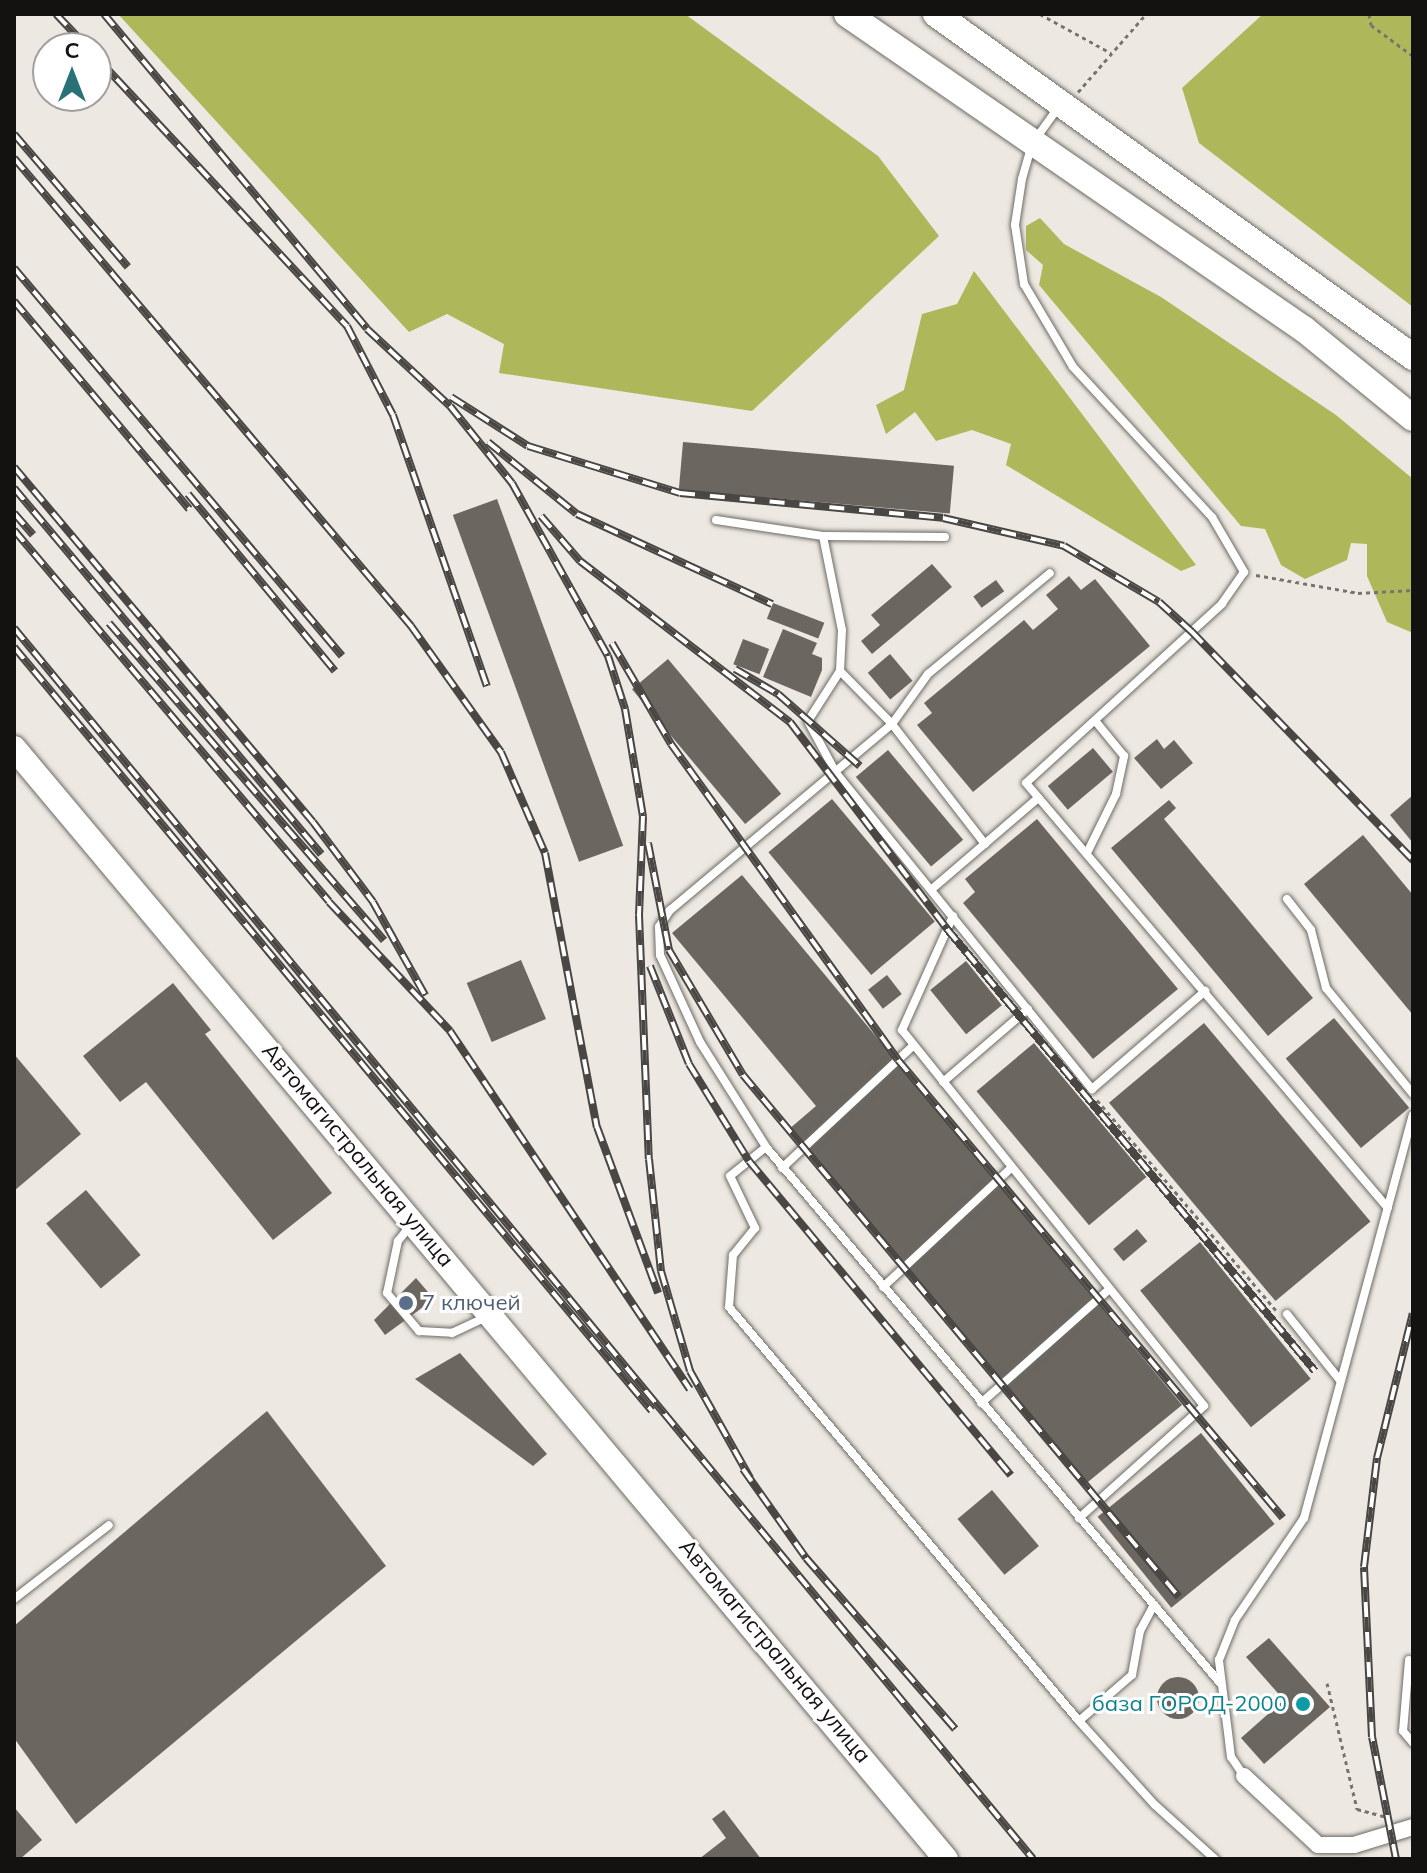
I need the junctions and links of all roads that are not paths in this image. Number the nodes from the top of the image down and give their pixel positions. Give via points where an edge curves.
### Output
1 (847, 14) edge
2 (936, 14) edge
3 (1070, 97) junction
4 (1032, 144) junction
5 (1413, 357) edge
6 (1413, 418) edge
7 (716, 520) dead end
8 (823, 536) junction
9 (945, 537) dead end
10 (1050, 573) dead end
11 (840, 671) junction
12 (1097, 723) junction
13 (892, 724) junction
14 (14, 748) edge
15 (836, 773) junction
16 (1038, 798) junction
17 (985, 844) junction
18 (1087, 853) junction
19 (932, 889) junction
20 (1287, 899) dead end
21 (953, 916) junction
22 (1205, 991) junction
23 (1028, 1009) junction
24 (914, 1045) junction
25 (943, 1082) junction
26 (1413, 1094) edge
27 (1413, 1115) edge
28 (766, 1147) junction
29 (782, 1168) junction
30 (1011, 1168) junction
31 (1388, 1208) junction
32 (414, 1222) junction
33 (883, 1287) junction
34 (1107, 1291) junction
35 (494, 1314) junction
36 (1287, 1314) road end
37 (1339, 1379) junction
38 (981, 1403) junction
39 (1079, 1518) junction
40 (109, 1525) dead end
41 (14, 1599) edge
42 (1154, 1605) junction
43 (1409, 1660) dead end
44 (1221, 1684) junction
45 (1079, 1721) junction
46 (1413, 1743) edge
47 (1244, 1776) joint
48 (1413, 1827) edge
49 (946, 1859) edge
50 (1215, 1859) edge

1 - 4 main road
2 - 3 main road
3 - 4 lane
3 - 5 main road
4 - 6 main road via 1305,330
4 - 12 lane via 1015,211 1024,284 1073,367 1212,517 1244,572 1222,604
7 - 8 lane
8 - 9 lane
8 - 11 lane via 841,618
10 - 13 lane via 928,674
11 - 13 lane
11 - 15 lane via 808,721
12 - 16 lane via 1026,783
12 - 18 lane via 1124,756 1116,794
13 - 15 lane
13 - 17 lane
14 - 32 main road, Автомагистральная улица
15 - 19 lane
15 - 28 lane via 670,910 659,927 660,955 700,1042
16 - 17 lane
16 - 18 lane
17 - 19 lane
18 - 22 lane
19 - 21 lane
20 - 26 lane via 1311,930 1326,988
21 - 23 lane
21 - 24 lane via 902,1030
22 - 23 lane via 1092,1089
22 - 31 lane
23 - 25 lane
24 - 25 lane
24 - 29 lane
25 - 30 lane
27 - 31 lane
28 - 29 lane
28 - 45 lane via 730,1176 755,1228 733,1255 729,1307
29 - 33 lane
30 - 33 lane
30 - 34 lane
31 - 37 lane
32 - 35 main road, Автомагистральная улица
32 - 35 lane via 398,1241 387,1293 419,1331 452,1333
33 - 38 lane
34 - 38 lane
34 - 39 lane via 1204,1406
35 - 49 main road, Автомагистральная улица
36 - 37 lane
37 - 44 lane via 1304,1518 1235,1620 1219,1660
38 - 39 lane
39 - 42 lane
40 - 41 lane
42 - 44 lane
42 - 45 lane via 1140,1631 1132,1675
43 - 46 lane via 1403,1731
44 - 47 lane via 1231,1757
45 - 50 lane via 1155,1805
47 - 48 street via 1318,1845 1354,1845

